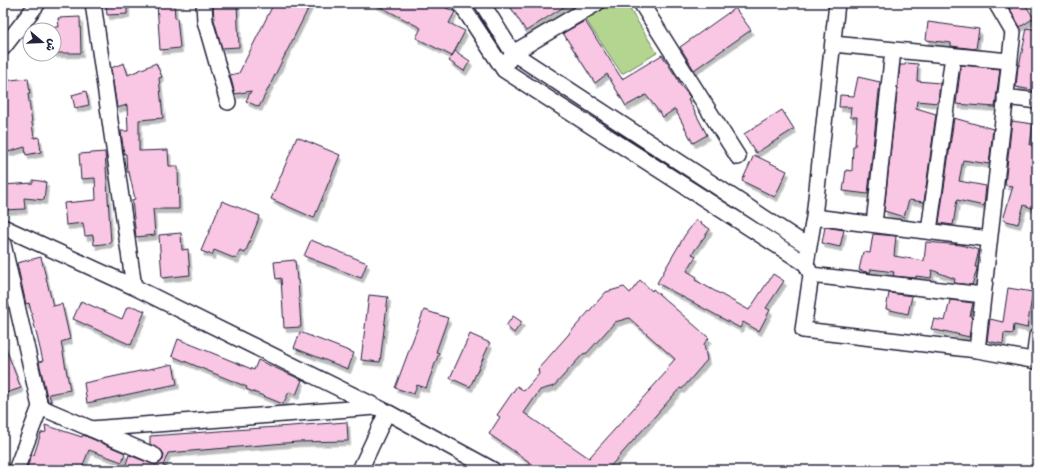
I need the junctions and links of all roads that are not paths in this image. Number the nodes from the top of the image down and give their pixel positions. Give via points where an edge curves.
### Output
1 (38, 3) edge
2 (93, 3) edge
3 (204, 3) edge
4 (460, 3) edge
5 (597, 3) edge
6 (641, 3) edge
7 (837, 3) edge
8 (996, 3) edge
9 (489, 5) edge
10 (470, 20) junction
11 (833, 44) junction
12 (3, 48) edge
13 (893, 50) junction
14 (514, 52) junction
15 (953, 56) junction
16 (1009, 61) junction
17 (504, 70) junction
18 (1005, 97) junction
19 (228, 102) dead end
20 (1037, 102) edge
21 (738, 157) dead end
22 (814, 217) junction
23 (874, 224) junction
24 (3, 227) edge
25 (929, 231) junction
26 (989, 239) junction
27 (3, 244) edge
28 (809, 247) junction
29 (809, 270) junction
30 (134, 287) junction
31 (983, 295) junction
32 (1037, 336) edge
33 (977, 350) junction
34 (1035, 361) edge
35 (40, 407) junction
36 (381, 410) junction
37 (91, 429) junction
38 (155, 456) dead end
39 (16, 470) edge
40 (360, 470) edge
41 (492, 470) edge

1 - 12 street
2 - 30 street
3 - 19 street via 205,21
4 - 10 street
5 - 14 street
6 - 21 street
7 - 11 street
8 - 16 street via 1013,32
9 - 10 street
9 - 14 street
10 - 17 street
11 - 13 street
11 - 22 street
13 - 15 street
13 - 23 street
14 - 17 street
14 - 28 street
15 - 16 street
15 - 25 street
16 - 18 street
17 - 29 street
18 - 20 street
18 - 26 street
22 - 23 street
22 - 28 street
23 - 25 street
24 - 30 street
25 - 26 street
26 - 31 street
27 - 35 street
28 - 29 street
29 - 31 street
29 - 33 street via 804,330
30 - 36 street
31 - 33 street
32 - 34 street
33 - 34 street
35 - 37 street
35 - 39 street
36 - 37 street
36 - 40 street
36 - 41 street
37 - 38 street

